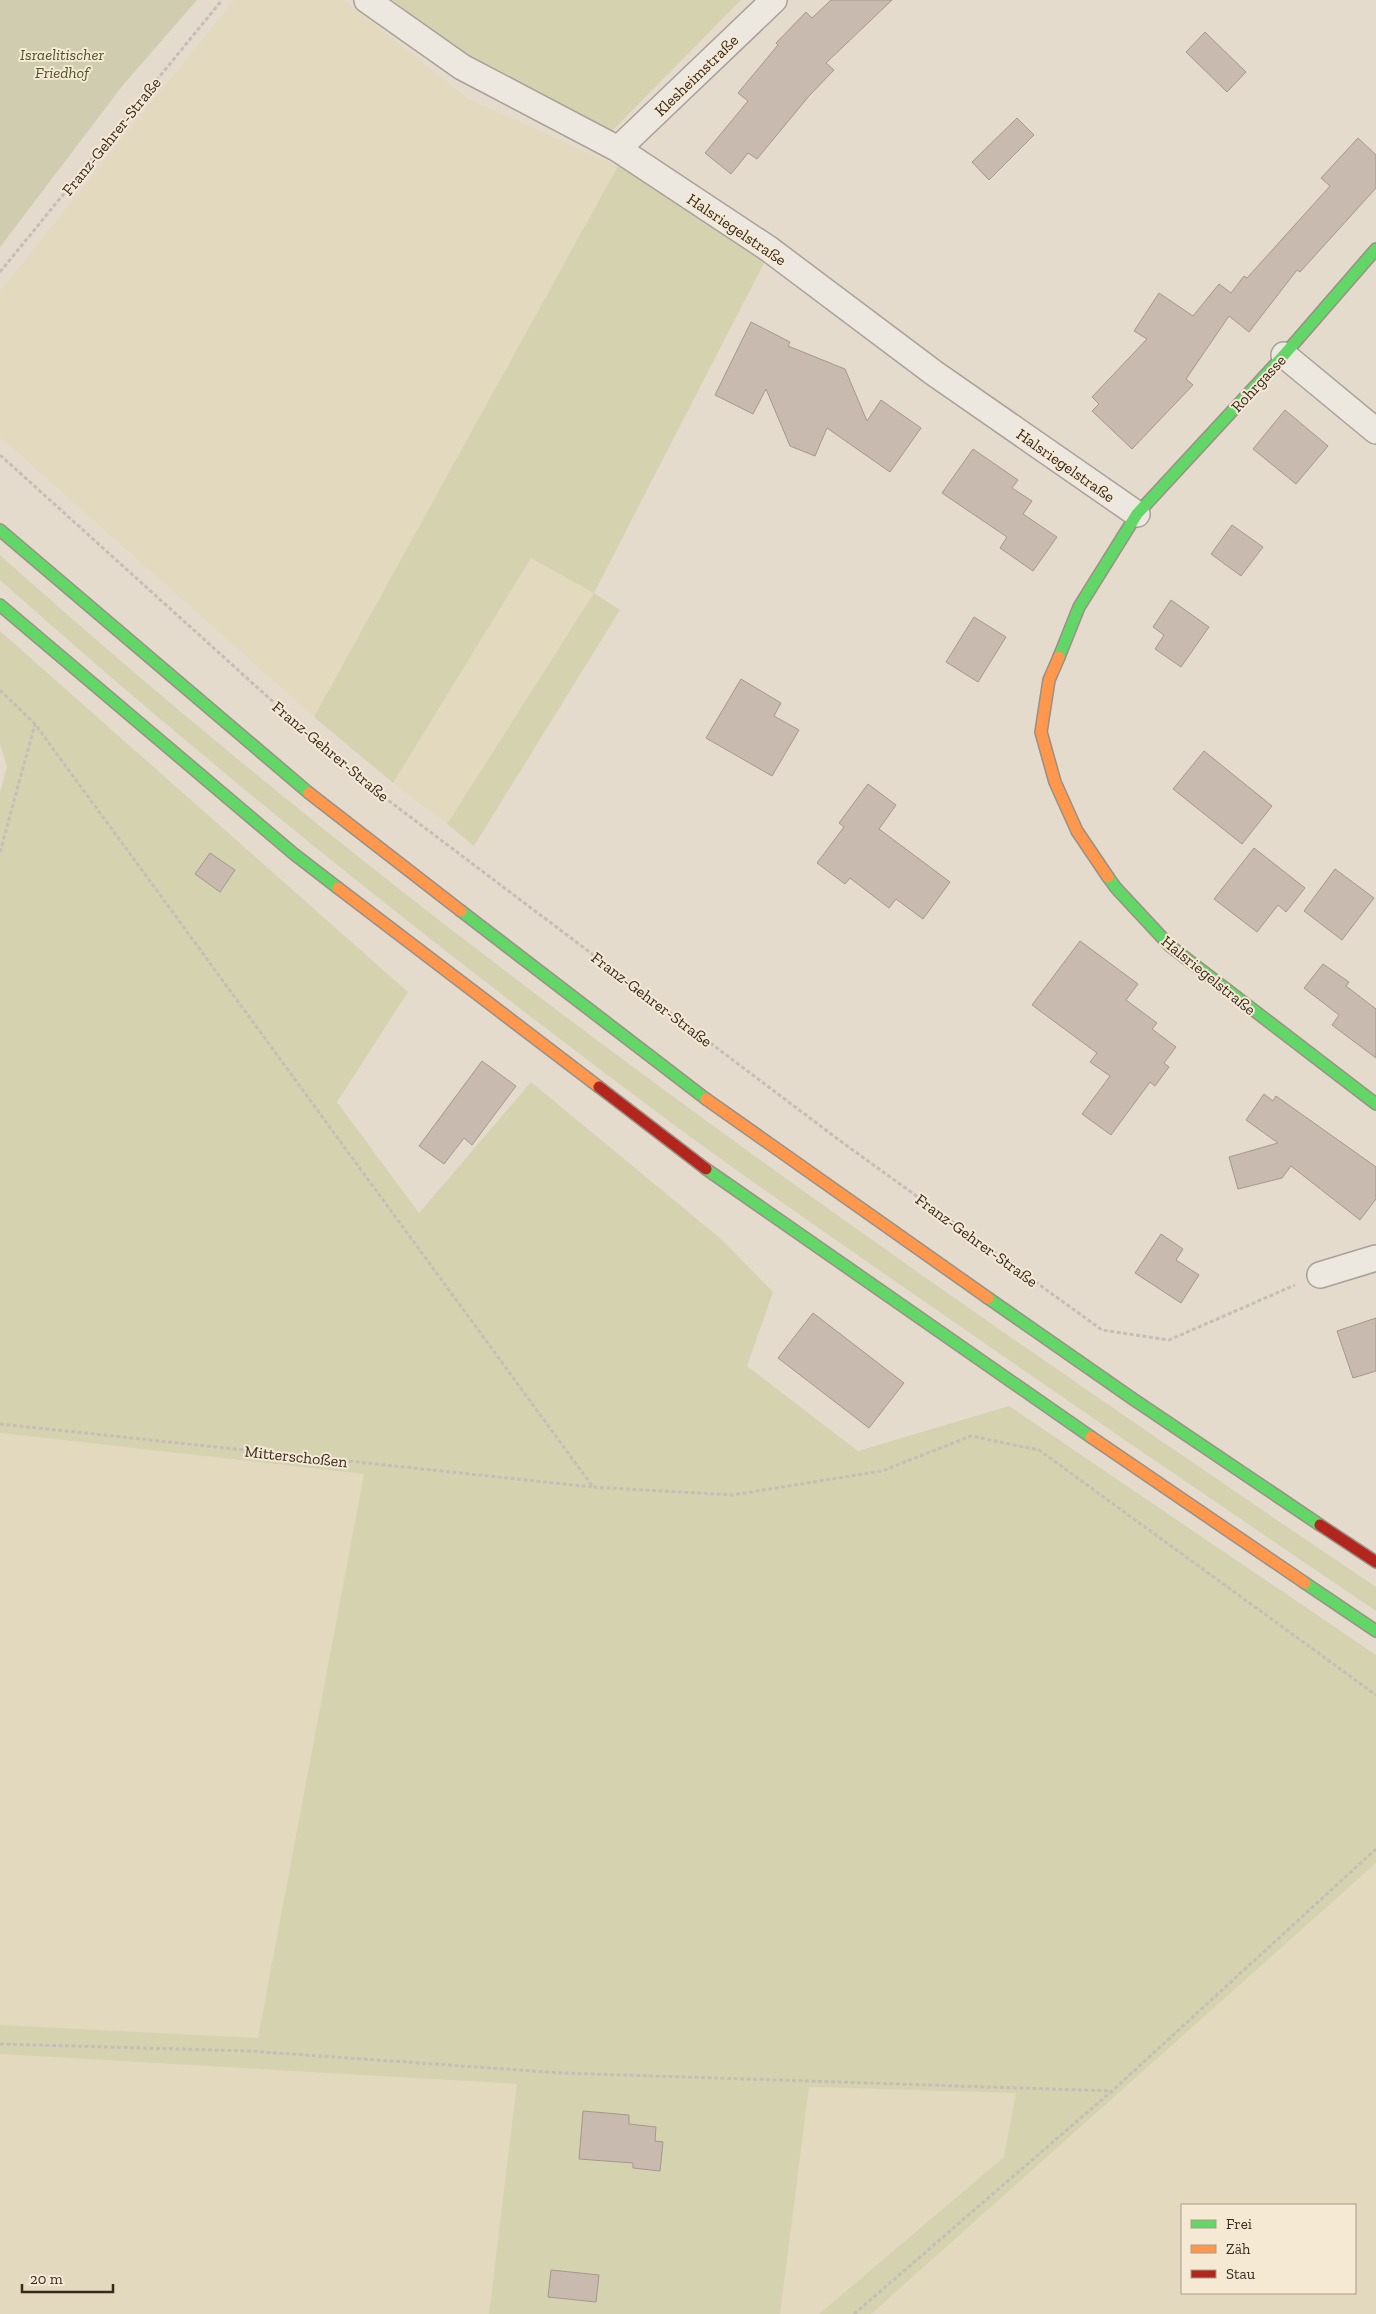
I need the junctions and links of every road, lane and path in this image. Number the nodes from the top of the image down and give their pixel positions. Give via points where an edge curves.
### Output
1 (222, 0) edge
2 (367, 0) edge
3 (774, 0) edge
4 (618, 149) junction
5 (1376, 249) edge
6 (0, 272) edge
7 (1284, 355) junction
8 (1376, 430) edge
9 (0, 455) edge
10 (1137, 514) junction
11 (0, 530) edge
12 (0, 605) edge
13 (0, 690) edge
14 (35, 724) junction
15 (0, 852) edge
16 (1376, 1104) edge
17 (1376, 1258) edge
18 (1320, 1275) joint
19 (0, 1424) edge
20 (593, 1487) junction
21 (1376, 1562) edge
22 (1376, 1631) edge
23 (1376, 1695) edge
24 (1376, 1850) edge
25 (0, 2044) edge
26 (1112, 2091) junction
27 (854, 2314) edge

1 - 6 path, Franz-Gehrer-Straße
2 - 4 street, Halsriegelstraße via 462,67
3 - 4 street, Klesheimstraße
4 - 10 street, Halsriegelstraße via 769,249 934,373
5 - 7 main road, Rohrgasse
7 - 8 street
7 - 10 main road, Rohrgasse
9 - 18 path, Franz-Gehrer-Straße via 352,773 839,1140 1102,1330 1170,1340
10 - 16 main road, Halsriegelstraße via 1079,607 1049,680 1041,732 1055,782 1077,830 1116,888 1170,946
11 - 21 main road via 325,807 722,1111 1134,1399
12 - 22 main road via 294,854 699,1164 1116,1455
13 - 14 path
14 - 15 path
14 - 20 path
17 - 18 street
19 - 20 path, Mitterschoßen
20 - 23 path, Mitterschoßen via 732,1495 882,1471 971,1436 1039,1450
24 - 26 path
25 - 26 path via 249,2051 562,2073
26 - 27 path

